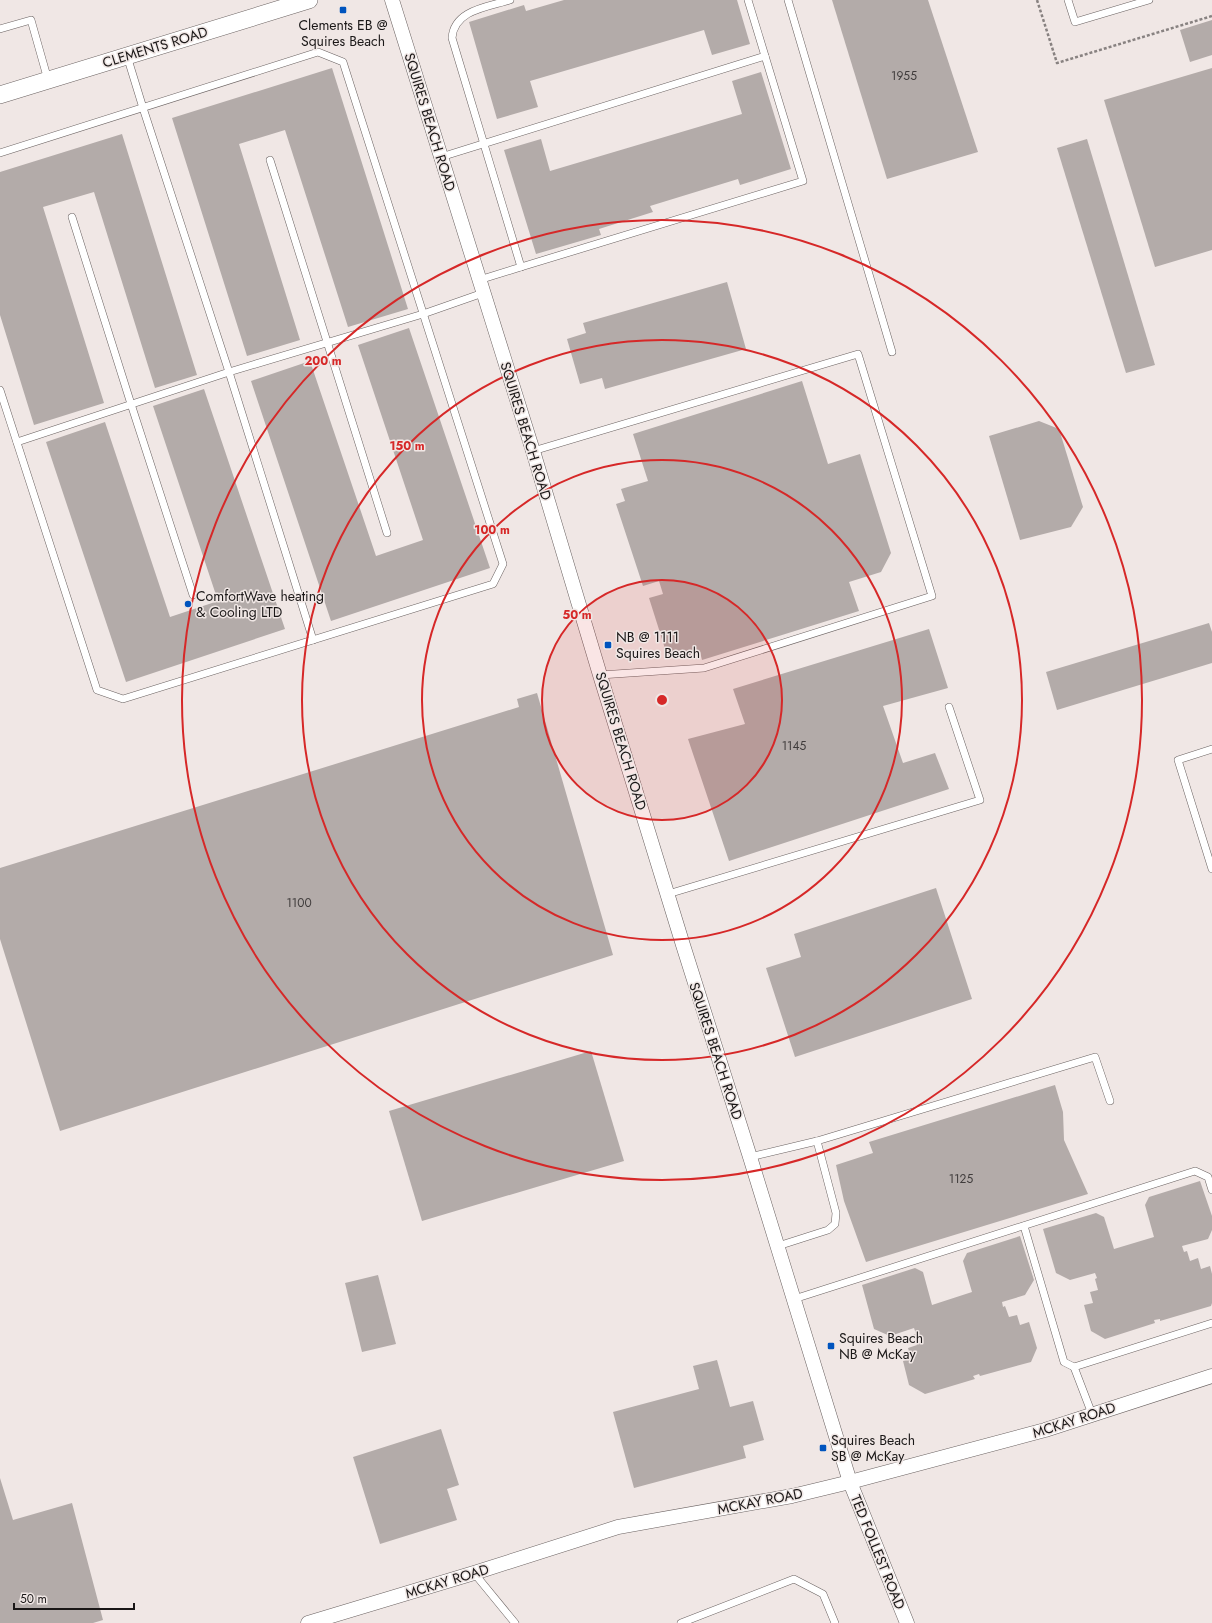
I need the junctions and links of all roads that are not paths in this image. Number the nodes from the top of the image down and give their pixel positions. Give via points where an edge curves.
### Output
1 (309, 0) edge
2 (392, 0) edge
3 (510, 0) edge
4 (748, 0) edge
5 (788, 0) edge
6 (1068, 0) edge
7 (1149, 0) edge
8 (0, 29) edge
9 (127, 55) junction
10 (765, 56) junction
11 (48, 80) junction
12 (0, 95) edge
13 (143, 108) junction
14 (483, 144) junction
15 (0, 153) edge
16 (442, 157) junction
17 (270, 160) dead end
18 (72, 216) dead end
19 (521, 268) junction
20 (481, 286) junction
21 (423, 314) junction
22 (327, 342) junction
23 (892, 352) dead end
24 (229, 372) junction
25 (0, 390) edge
26 (130, 404) junction
27 (17, 442) junction
28 (533, 451) junction
29 (387, 533) dead end
30 (193, 594) dead end
31 (313, 640) junction
32 (600, 675) junction
33 (949, 707) dead end
34 (1212, 749) edge
35 (1212, 869) edge
36 (668, 894) junction
37 (1110, 1101) dead end
38 (817, 1141) junction
39 (750, 1157) junction
40 (1212, 1190) edge
41 (1024, 1226) junction
42 (778, 1246) junction
43 (794, 1299) junction
44 (1212, 1322) edge
45 (1074, 1367) junction
46 (1212, 1376) edge
47 (1092, 1414) junction
48 (850, 1482) junction
49 (474, 1573) junction
50 (308, 1623) edge
51 (515, 1623) edge
52 (681, 1623) edge
53 (835, 1623) edge
54 (907, 1623) edge

1 - 9 street, CLEMENTS ROAD
2 - 16 street, SQUIRES BEACH ROAD
3 - 14 lane via 468,13 452,30 453,48
4 - 10 lane
5 - 23 lane
6 - 7 lane via 1075,22
8 - 11 lane via 31,20
9 - 11 street, CLEMENTS ROAD
9 - 13 lane
10 - 14 lane
10 - 19 lane via 803,180
11 - 12 street, CLEMENTS ROAD
13 - 15 lane
13 - 21 lane via 318,52 343,62
13 - 24 lane
14 - 16 lane
14 - 19 lane
16 - 20 street, SQUIRES BEACH ROAD
17 - 22 lane
18 - 26 lane
19 - 20 lane
20 - 21 lane
20 - 28 street, SQUIRES BEACH ROAD
21 - 22 lane
21 - 31 lane via 503,564 493,584
22 - 24 lane
22 - 29 lane
24 - 26 lane
24 - 31 lane
25 - 27 lane
26 - 27 lane
26 - 30 lane
27 - 31 lane via 97,690 123,699
28 - 32 street, SQUIRES BEACH ROAD
28 - 32 lane via 858,354 932,596 704,668
32 - 36 street, SQUIRES BEACH ROAD
33 - 36 lane via 980,800
34 - 35 lane via 1178,760
36 - 39 street, SQUIRES BEACH ROAD
37 - 38 lane via 1095,1057
38 - 39 lane
38 - 42 lane via 836,1213 835,1224 828,1230
39 - 42 street, SQUIRES BEACH ROAD
40 - 41 lane via 1208,1177 1195,1171
41 - 43 lane
41 - 45 lane via 1064,1362
42 - 43 street, SQUIRES BEACH ROAD
43 - 48 street, SQUIRES BEACH ROAD
44 - 45 lane
45 - 47 lane
46 - 47 street, MCKAY ROAD
47 - 48 street, MCKAY ROAD via 1045,1430
48 - 49 street, MCKAY ROAD via 792,1496 618,1527
48 - 54 street, TED FOLLEST ROAD
49 - 50 street, MCKAY ROAD
49 - 51 lane
52 - 53 lane via 794,1579 823,1594

